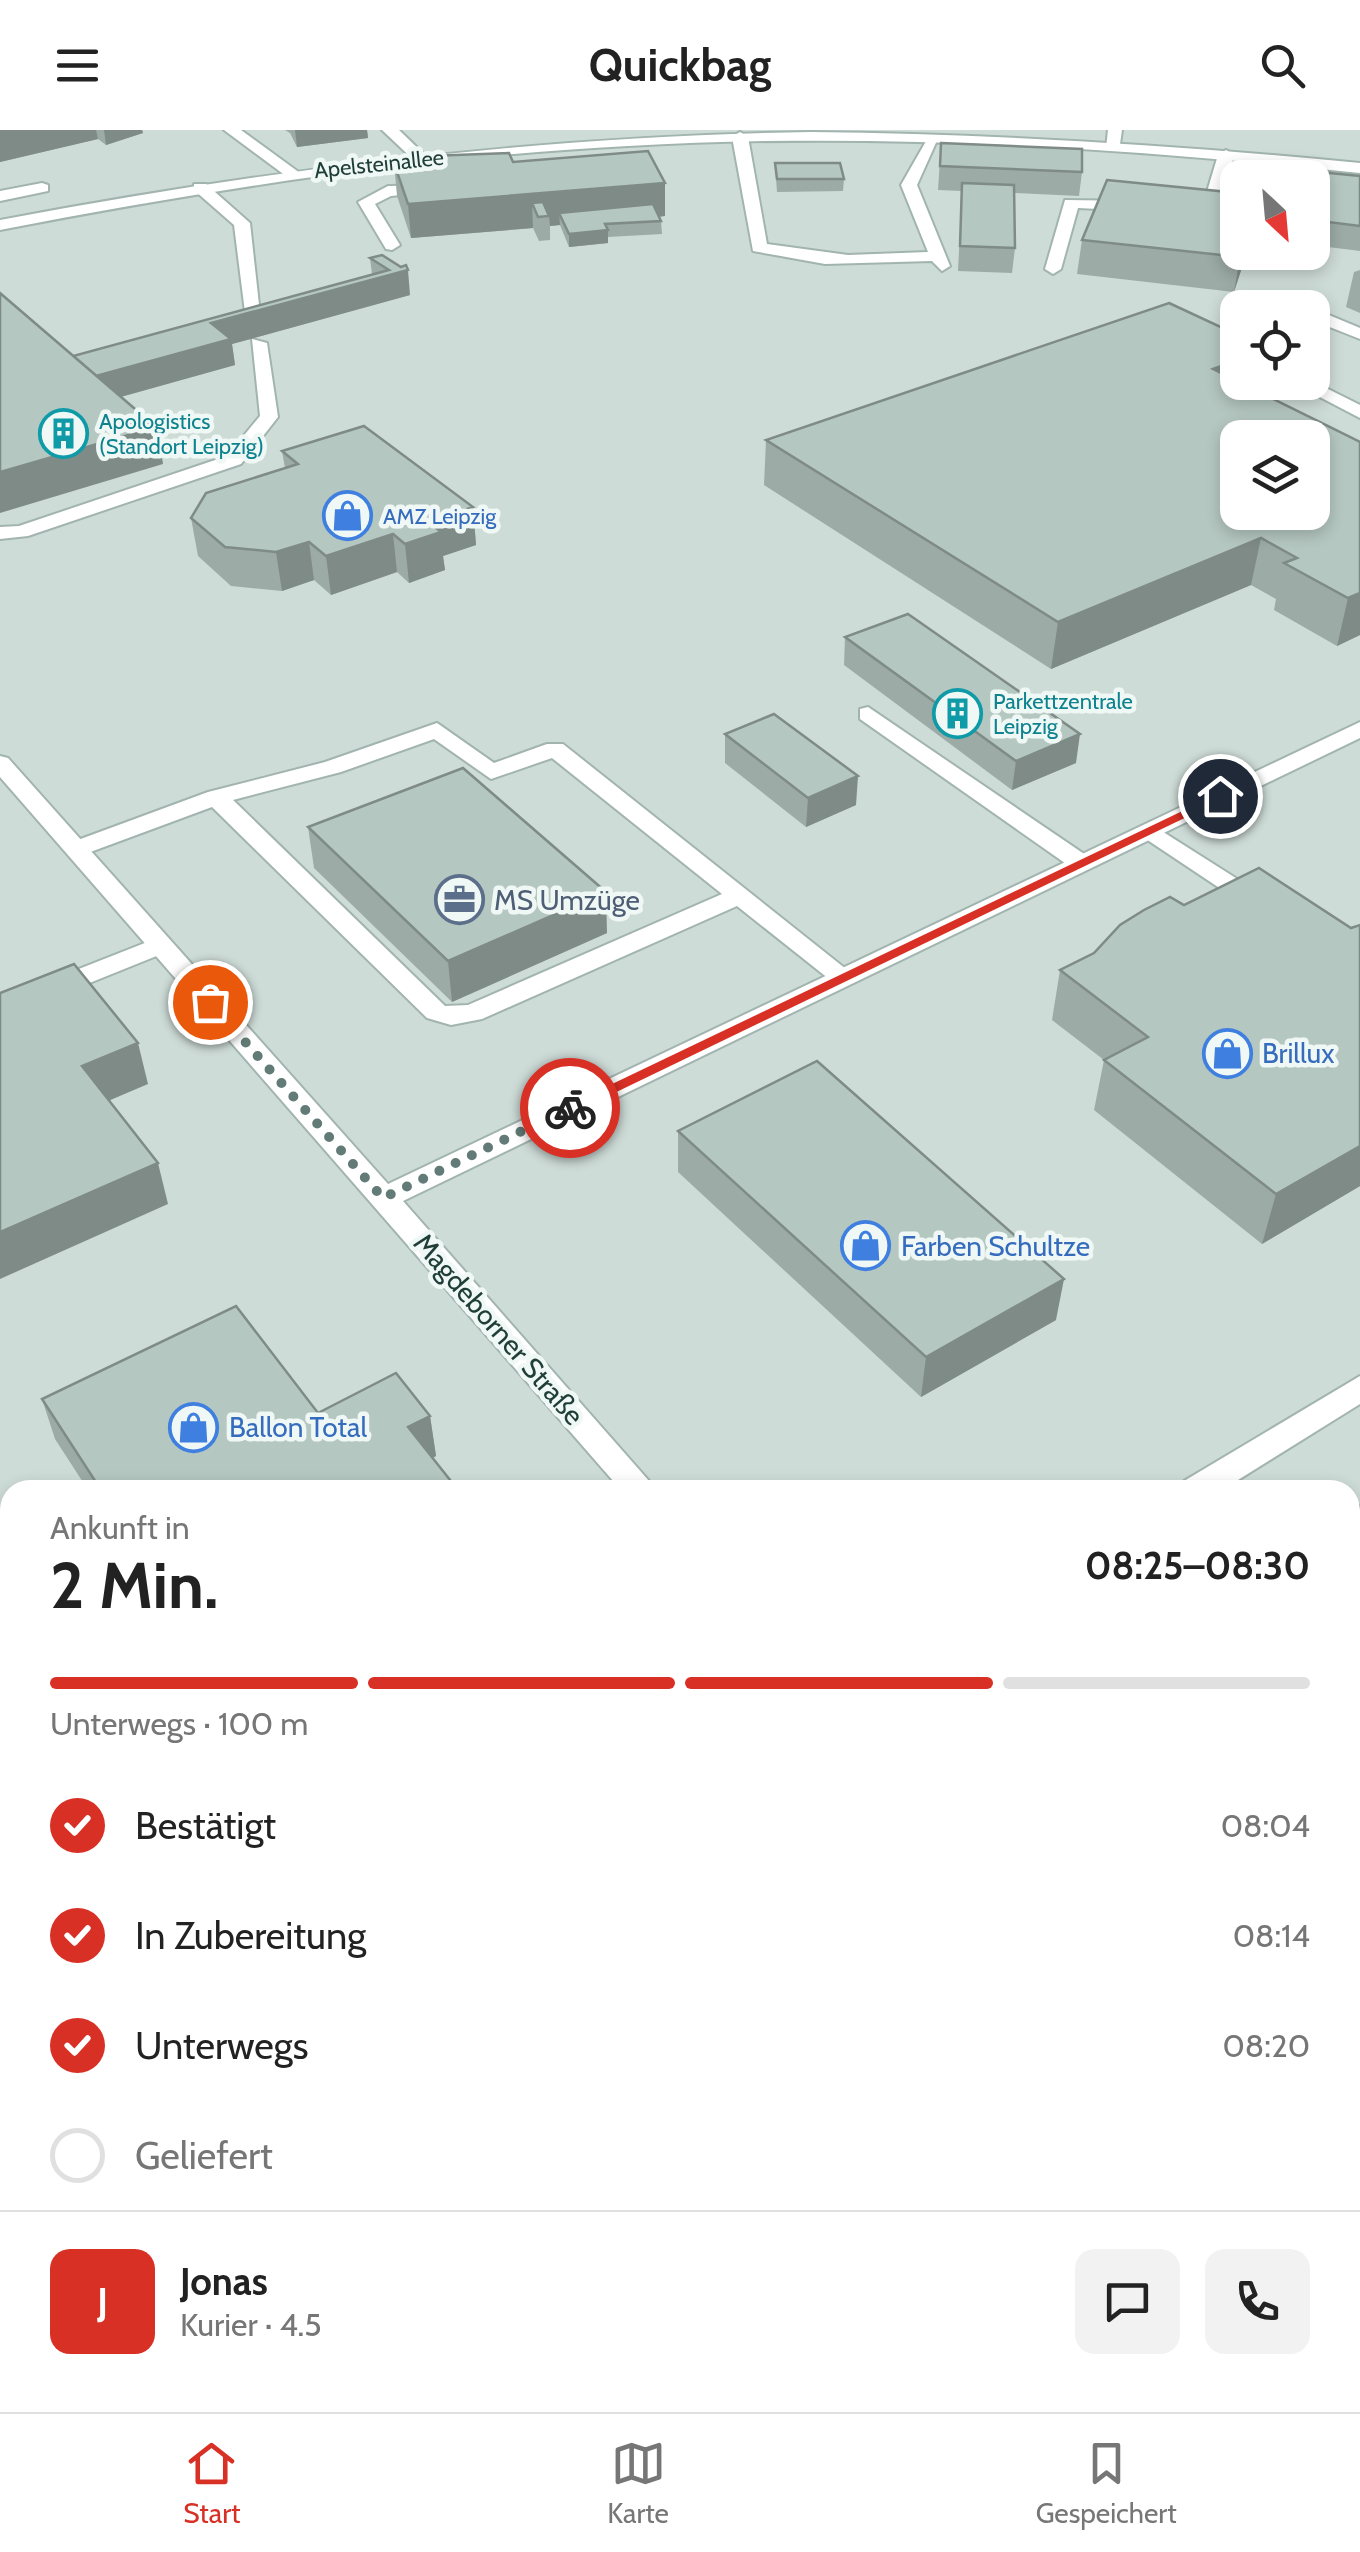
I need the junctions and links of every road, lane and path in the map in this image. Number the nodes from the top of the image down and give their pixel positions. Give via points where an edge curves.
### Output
1 (231, 130) edge
2 (390, 130) edge
3 (1116, 130) edge
4 (881, 134) edge
5 (740, 137) junction
6 (622, 138) edge
7 (934, 139) junction
8 (1114, 148) junction
9 (1226, 155) junction
10 (422, 160) junction
11 (624, 164) edge
12 (1360, 168) edge
13 (292, 173) junction
14 (462, 186) edge
15 (200, 187) junction
16 (42, 188) dead end
17 (0, 196) edge
18 (1150, 207) edge
19 (1169, 208) edge
20 (0, 225) edge
21 (392, 246) dead end
22 (1053, 270) dead end
23 (1330, 320) edge
24 (1360, 334) edge
25 (1330, 397) edge
26 (1360, 412) edge
27 (0, 534) edge
28 (868, 714) dead end
29 (1360, 729) edge
30 (0, 764) edge
31 (216, 797) junction
32 (1150, 830) junction
33 (76, 849) junction
34 (1081, 863) junction
35 (740, 894) junction
36 (1280, 918) edge
37 (160, 945) junction
38 (843, 977) junction
39 (0, 1010) edge
40 (383, 1198) junction
41 (1360, 1388) edge
42 (632, 1480) edge
43 (1212, 1480) edge

1 - 13 street
2 - 10 street
3 - 8 street
4 - 5 street, Apelsteinallee
4 - 7 street, Apelsteinallee
5 - 6 street, Apelsteinallee
5 - 7 street via 759,247 783,254 940,261 909,185
6 - 10 street, Apelsteinallee
6 - 11 street
7 - 8 street, Apelsteinallee
8 - 9 street, Apelsteinallee
9 - 12 street, Apelsteinallee
9 - 19 street via 1209,210
10 - 13 street, Apelsteinallee
13 - 15 street, Apelsteinallee
14 - 21 street via 388,191 366,202
15 - 20 street, Apelsteinallee
15 - 27 street via 242,223 269,417 234,460
16 - 17 street
18 - 22 street via 1071,203
23 - 24 street
25 - 26 street
28 - 34 street
29 - 32 street
30 - 33 street, Magdeborner Straße
31 - 33 street
31 - 35 street via 437,730 491,772 555,749
31 - 35 street via 436,1012 451,1016 473,1013
32 - 34 street
32 - 36 street
33 - 37 street, Magdeborner Straße
34 - 38 street
35 - 38 street
37 - 39 street
37 - 40 street, Magdeborner Straße
38 - 40 street
40 - 42 street, Magdeborner Straße
41 - 43 street

